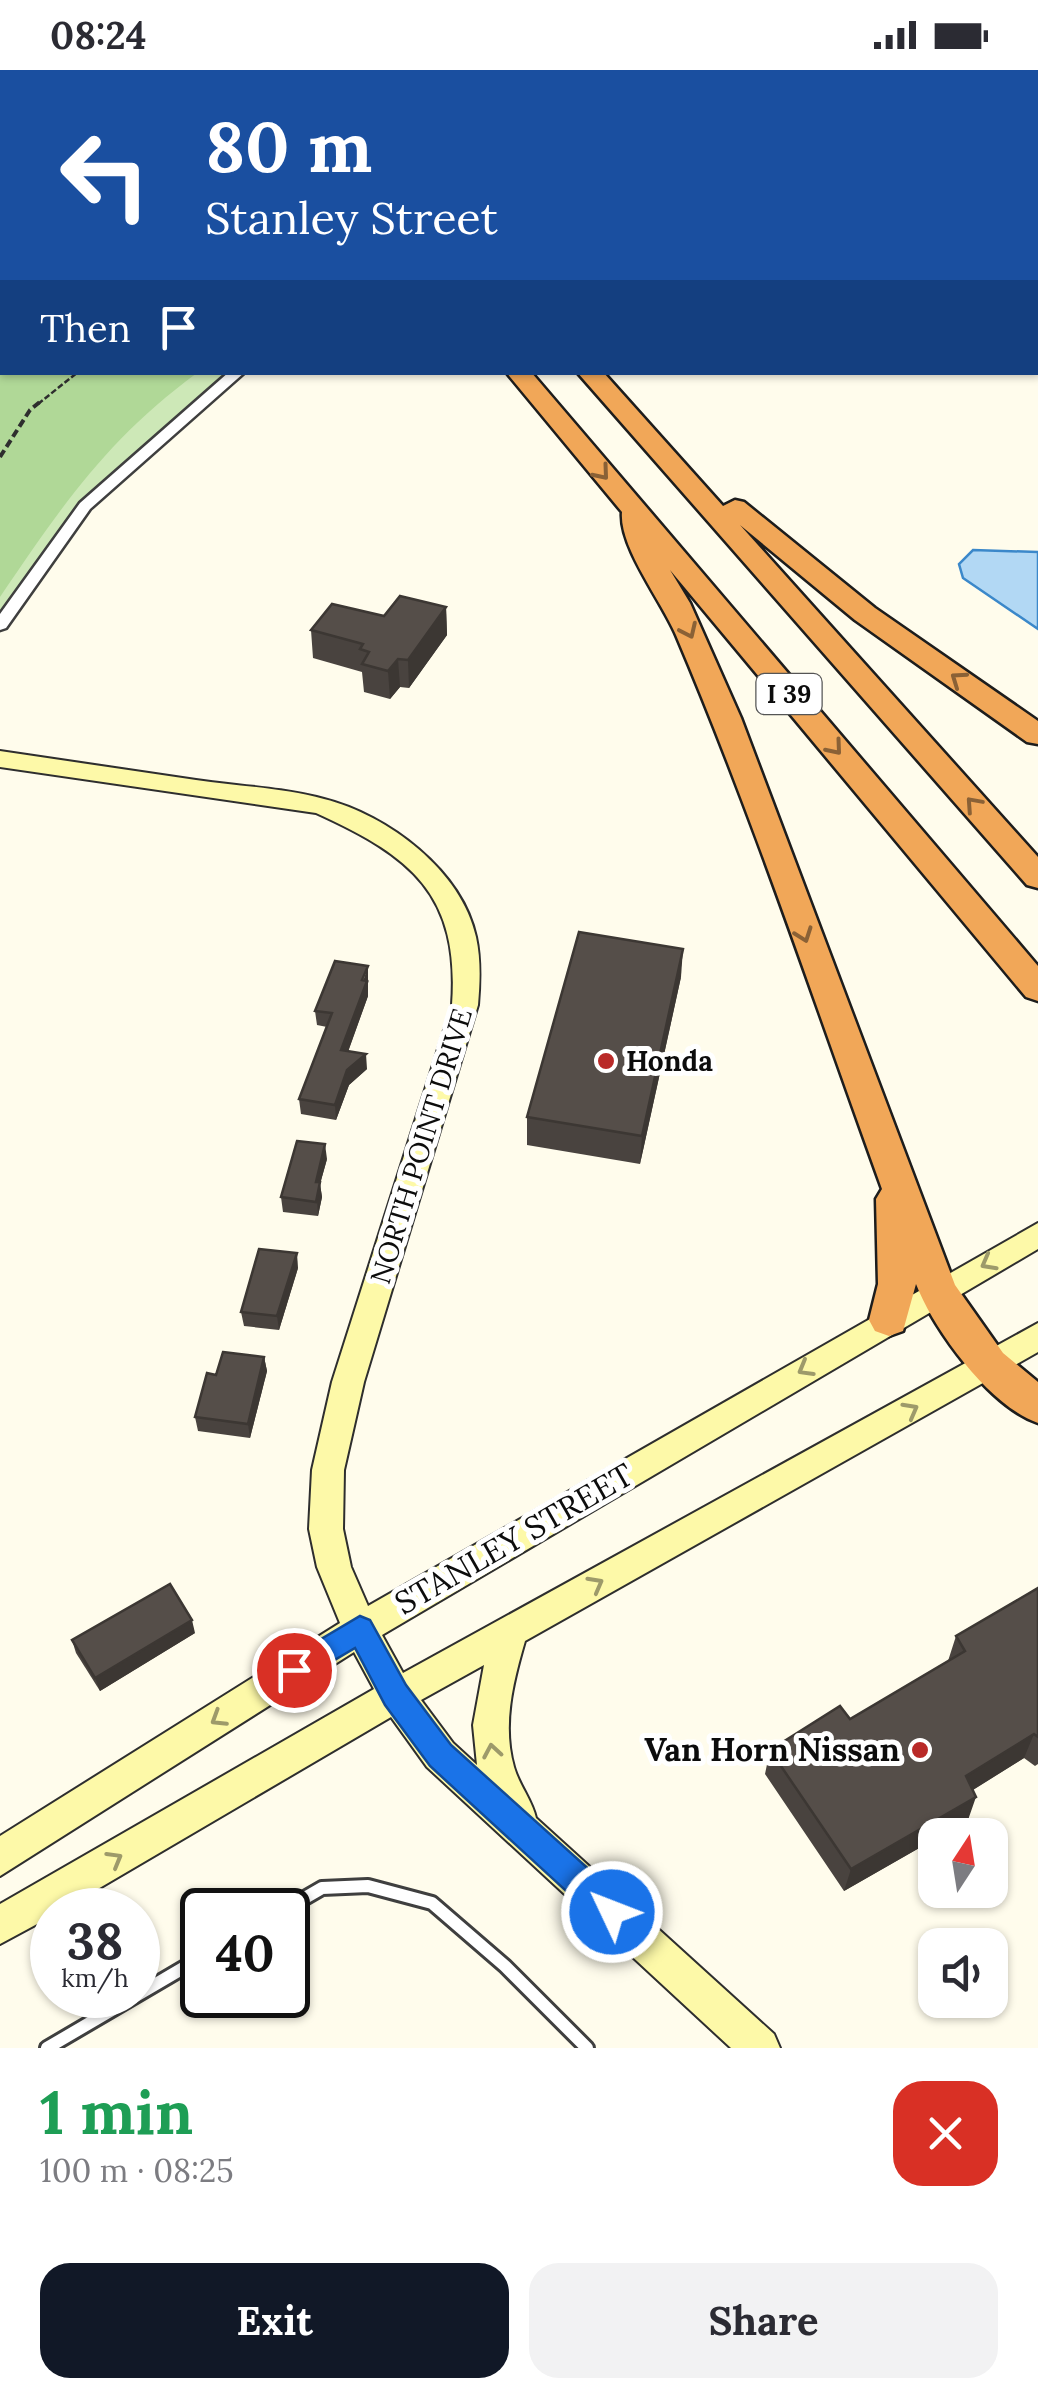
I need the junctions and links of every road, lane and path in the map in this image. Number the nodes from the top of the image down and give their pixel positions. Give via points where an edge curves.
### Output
1 (74, 375) edge
2 (235, 375) edge
3 (521, 375) edge
4 (592, 375) edge
5 (609, 375) edge
6 (0, 457) edge
7 (635, 512) junction
8 (0, 626) edge
9 (1038, 735) edge
10 (0, 759) edge
11 (1038, 877) edge
12 (1038, 989) edge
13 (894, 1173) junction
14 (1038, 1235) edge
15 (938, 1291) junction
16 (889, 1320) junction
17 (1038, 1336) edge
18 (989, 1365) junction
19 (1038, 1406) edge
20 (360, 1629) junction
21 (511, 1632) junction
22 (396, 1695) junction
23 (532, 1838) junction
24 (0, 1857) edge
25 (310, 1895) edge
26 (0, 1925) edge
27 (180, 1971) edge
28 (47, 2048) edge
29 (587, 2048) edge
30 (760, 2048) edge

1 - 6 path via 30,410
2 - 8 street via 85,506
3 -> 7 highway, I 39
11 -> 4 highway, I 39
9 -> 5 highway via 865,614 752,524
7 -> 12 highway, I 39
7 -> 13 highway via 634,532 676,603 726,718
10 - 20 street, NORTH POINT DRIVE via 321,806 405,849 455,916 470,973 465,1006 348,1382 328,1470 326,1529
13 - 15 highway
13 - 16 highway via 897,1284
14 -> 15 street, STANLEY STREET
15 - 16 street, STANLEY STREET
15 - 18 highway
16 -> 20 street, STANLEY STREET
17 - 18 street
18 - 19 highway
21 -> 18 street
20 - 22 street, NORTH POINT DRIVE
20 -> 24 street, STANLEY STREET
21 - 22 street
23 -> 21 street via 502,1791 490,1752 488,1719
22 - 23 street, NORTH POINT DRIVE via 440,1756
26 -> 22 street
23 - 30 street
25 - 29 lane via 322,1888 368,1886 432,1904
27 - 28 lane

